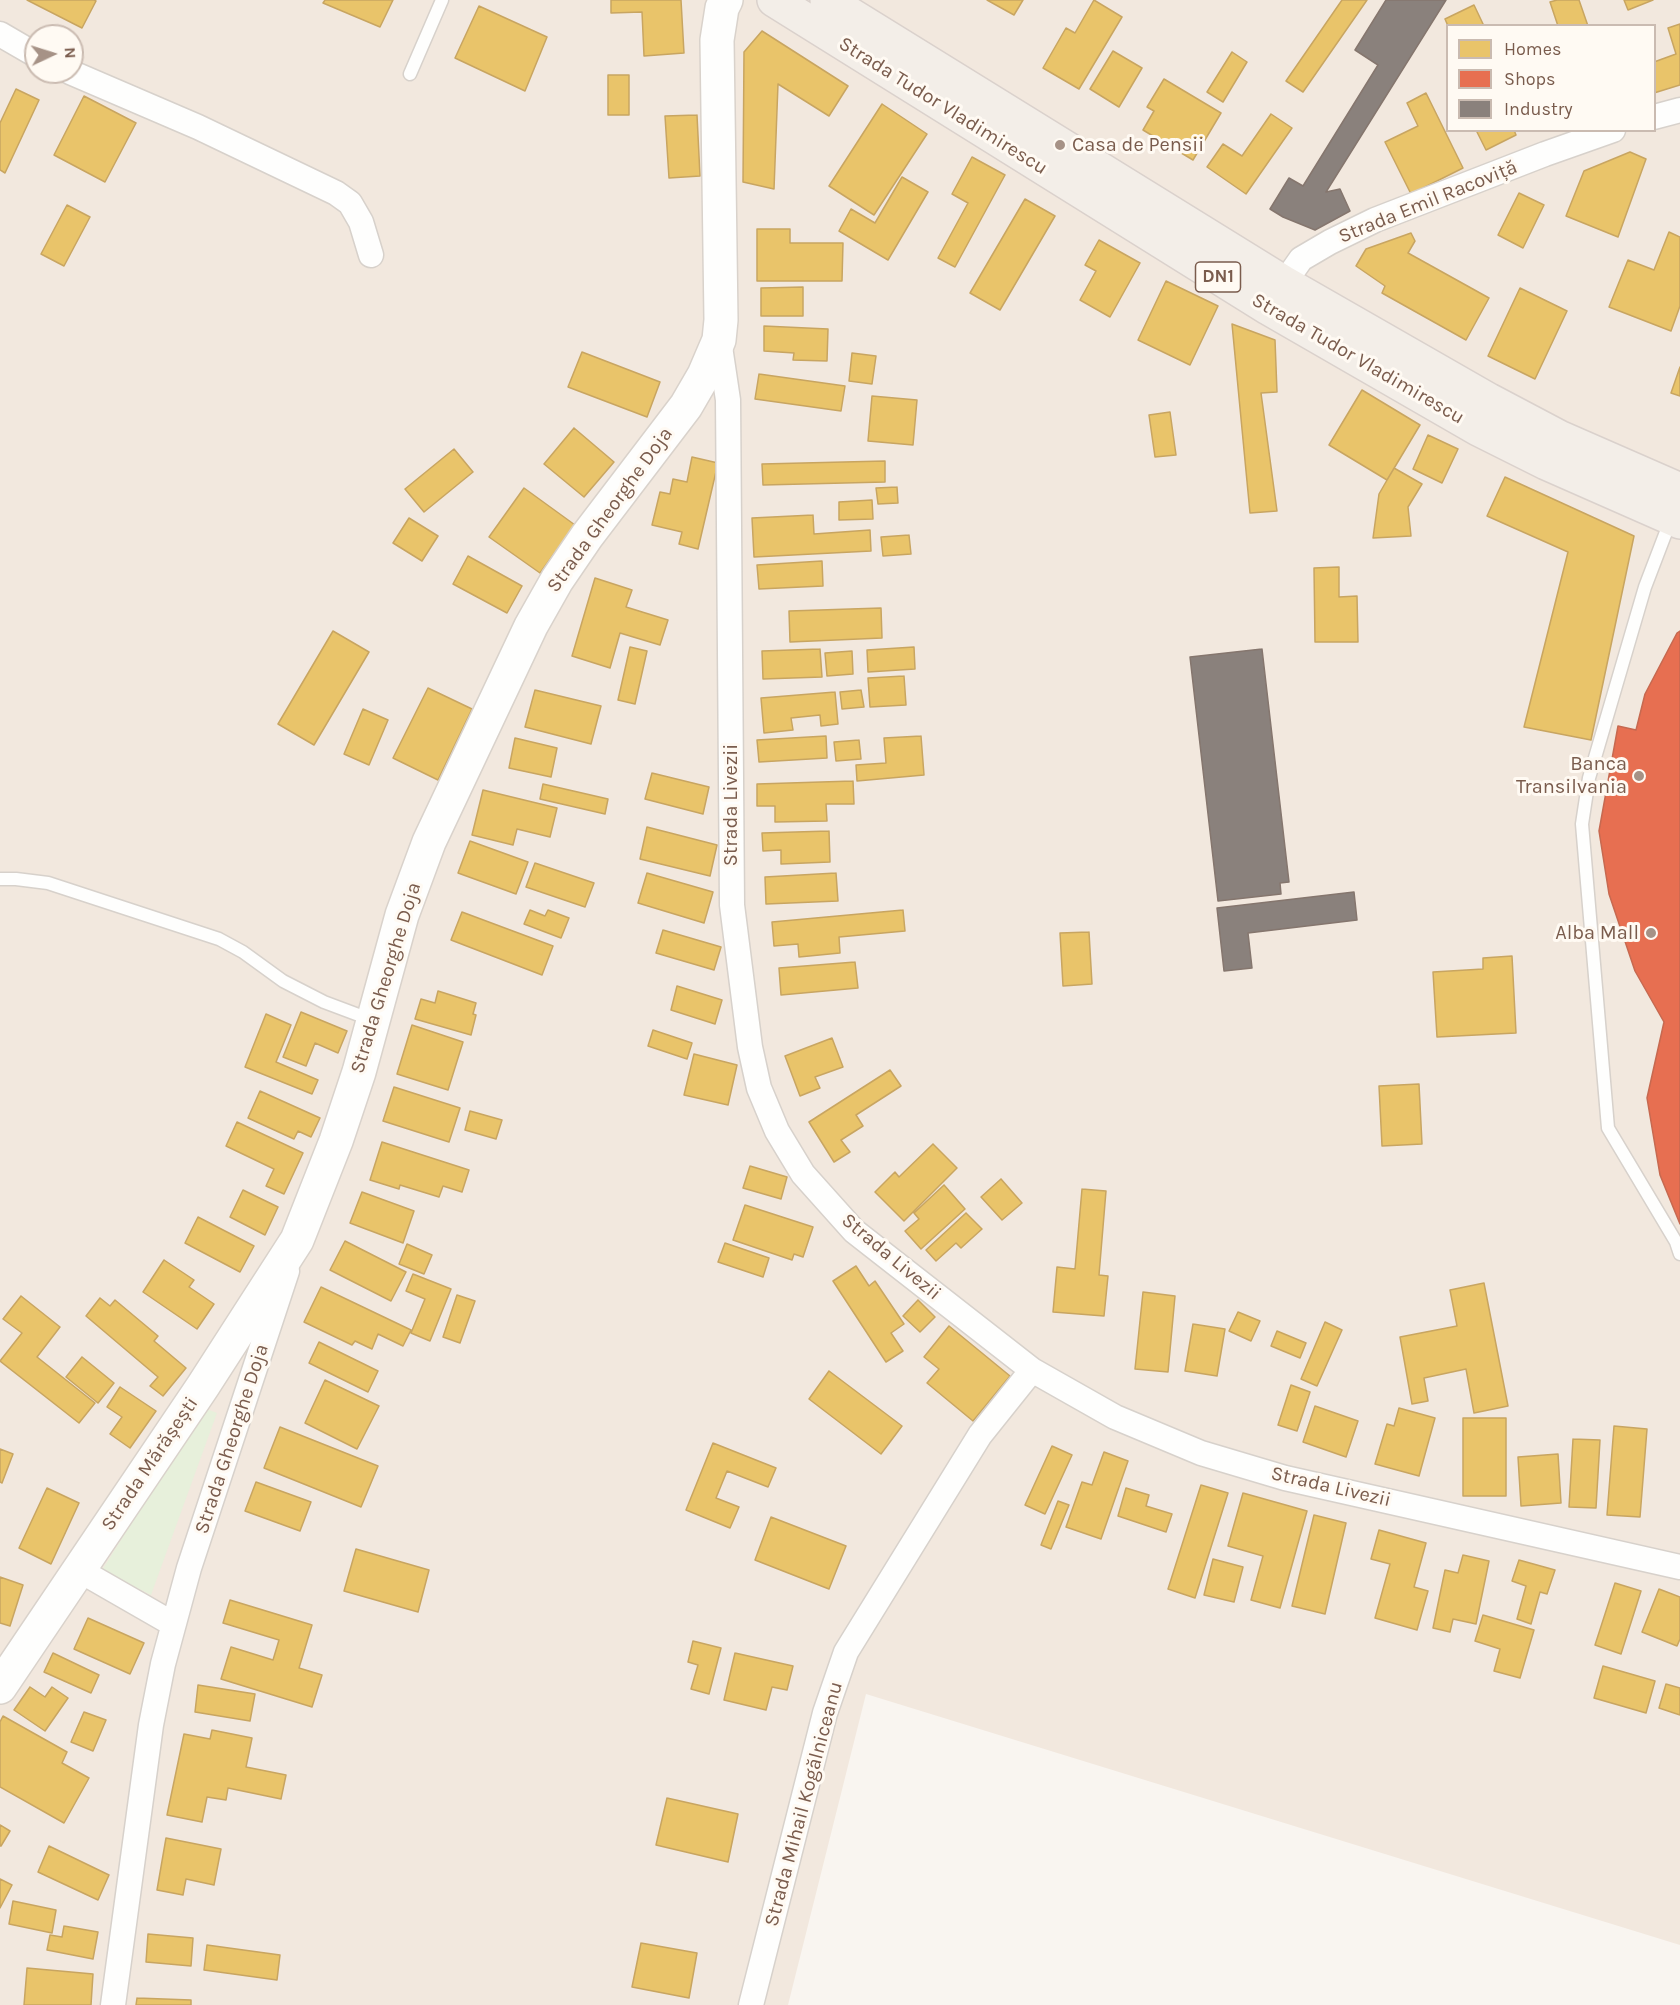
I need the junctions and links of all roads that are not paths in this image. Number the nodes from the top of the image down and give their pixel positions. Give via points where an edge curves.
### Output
1 (442, 0) edge
2 (726, 0) edge
3 (774, 0) edge
4 (827, 0) edge
5 (0, 34) edge
6 (24, 48) edge
7 (410, 74) dead end
8 (84, 78) edge
9 (1680, 110) edge
10 (1656, 116) edge
11 (1607, 132) edge
12 (371, 255) dead end
13 (1276, 295) junction
14 (719, 340) junction
15 (1677, 510) edge
16 (0, 879) edge
17 (373, 1021) junction
18 (297, 1240) junction
19 (1680, 1254) edge
20 (1032, 1370) junction
21 (1680, 1567) edge
22 (79, 1570) junction
23 (173, 1624) junction
24 (0, 1687) edge
25 (113, 2005) edge
26 (751, 2005) edge

1 - 7 lane
2 - 14 street, Strada Gheorghe Doja via 717,40
3 - 13 main road, Strada Tudor Vladimirescu / DN1
4 - 13 main road, Strada Tudor Vladimirescu / DN1
5 - 6 street
8 - 12 street via 336,193 350,203 361,222
9 - 10 street
11 - 13 street, Strada Emil Racoviță via 1376,220 1301,259
13 - 15 main road, Strada Tudor Vladimirescu / DN1 via 1559,436
14 - 17 street, Strada Gheorghe Doja via 686,406 587,536 531,626 429,842 402,915
14 - 20 street, Strada Livezii via 728,400 732,904 759,1088 777,1131 803,1174 854,1231
15 - 19 lane via 1641,598 1589,778 1582,824 1608,1128
16 - 17 lane via 48,883 219,939 283,981
17 - 18 street, Strada Gheorghe Doja via 336,1141
18 - 22 street, Strada Mărășești
18 - 23 street, Strada Gheorghe Doja
20 - 21 street, Strada Livezii via 1115,1417 1201,1453 1286,1478
20 - 26 street, Strada Mihail Kogălniceanu via 981,1435 846,1652 825,1713
22 - 23 street
22 - 24 street, Strada Mărășești
23 - 25 street, Strada Gheorghe Doja via 151,1725

